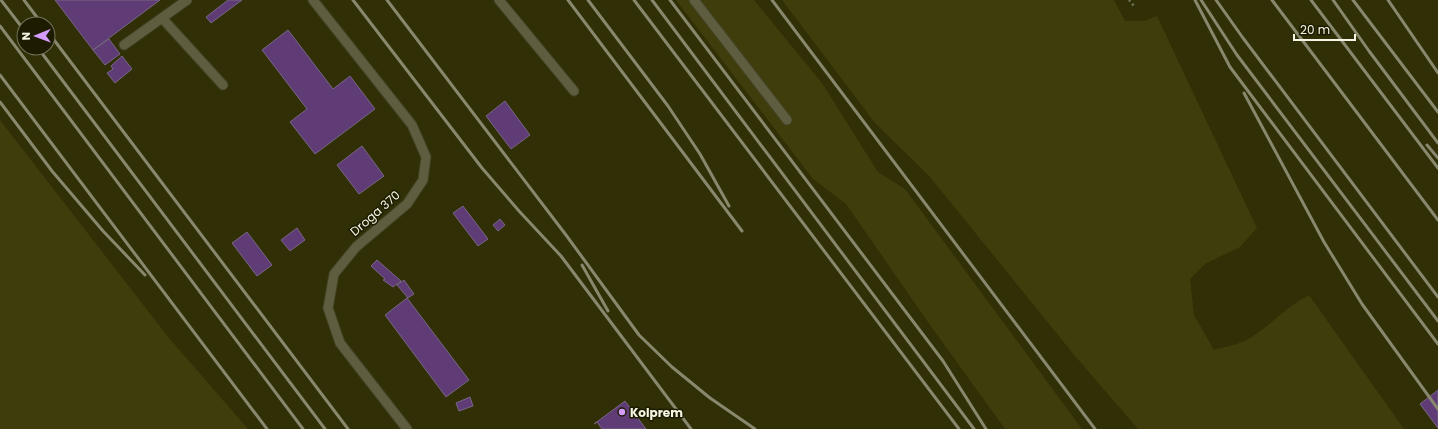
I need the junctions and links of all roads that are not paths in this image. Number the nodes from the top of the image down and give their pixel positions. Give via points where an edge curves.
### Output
1 (187, 0) edge
2 (313, 0) edge
3 (499, 0) edge
4 (694, 0) edge
5 (162, 18) junction
6 (124, 45) dead end
7 (223, 86) dead end
8 (574, 90) dead end
9 (787, 120) dead end
10 (407, 429) edge

1 - 5 lane
2 - 10 lane, Droga 370 via 412,125 426,157 423,180 407,204 356,247 334,274 328,308 340,343
3 - 8 lane
4 - 9 lane
5 - 6 lane
5 - 7 lane

